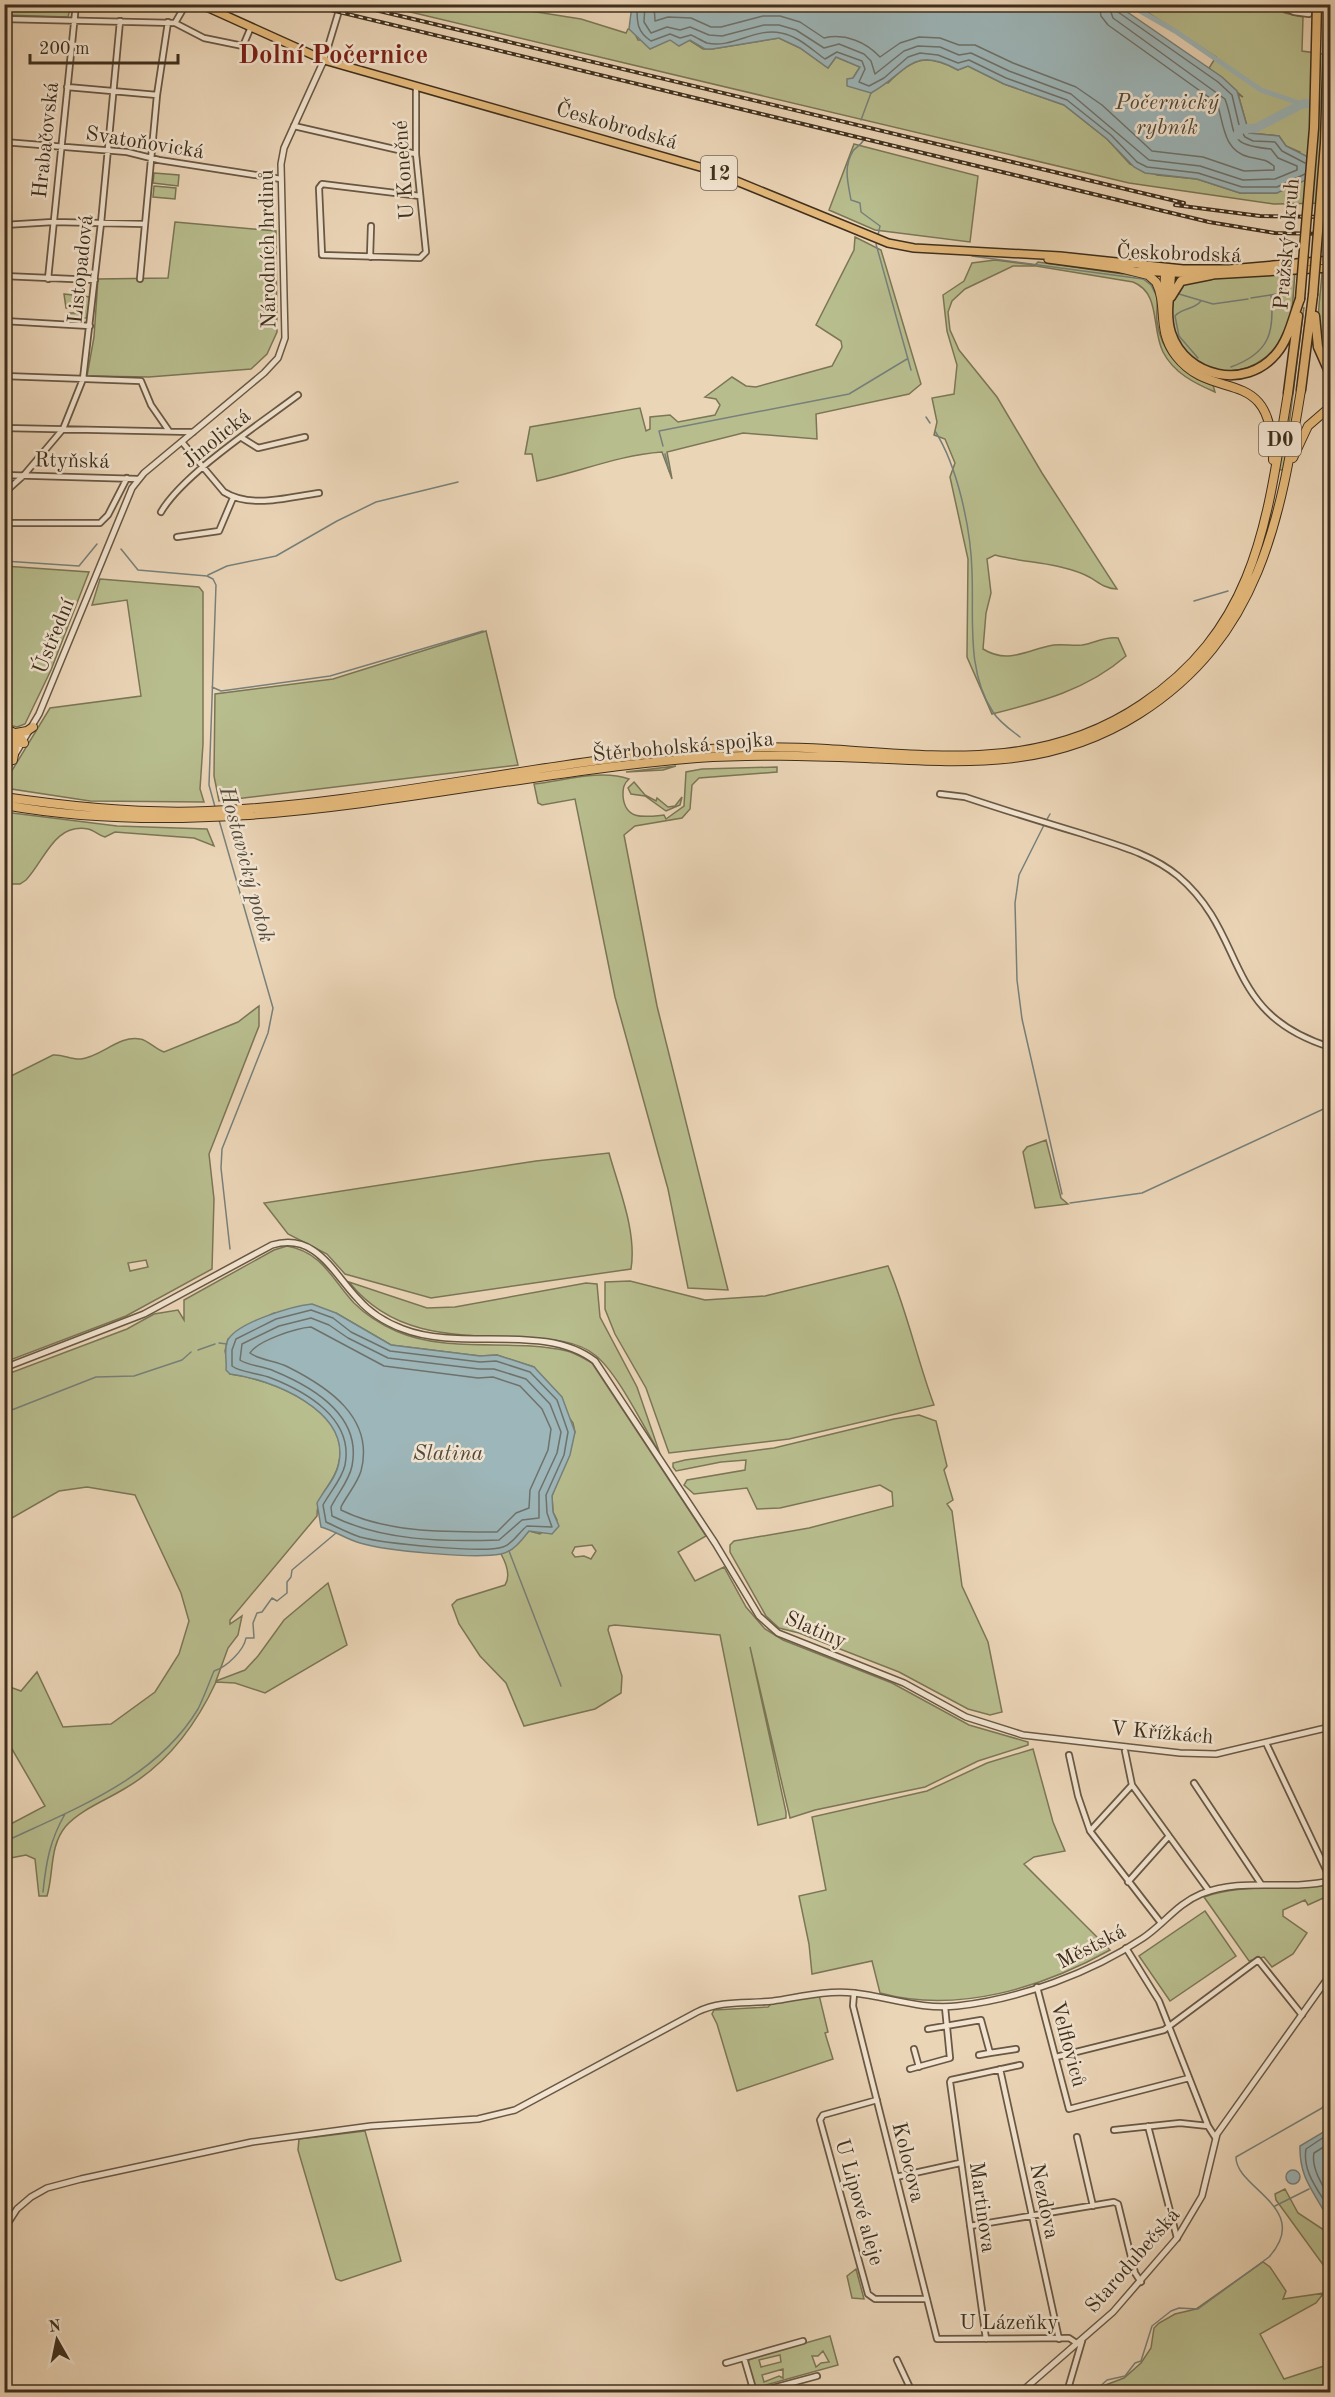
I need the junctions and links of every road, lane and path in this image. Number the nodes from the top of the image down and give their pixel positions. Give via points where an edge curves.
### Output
1 (76, 4) edge
2 (186, 4) edge
3 (200, 4) edge
4 (341, 4) edge
5 (1276, 4) edge
6 (1317, 4) edge
7 (1329, 4) edge
8 (1310, 14) tunnel mouth
9 (4, 19) edge
10 (74, 21) junction
11 (120, 21) junction
12 (168, 22) junction
13 (175, 23) junction
14 (251, 27) junction
15 (324, 60) junction
16 (416, 86) junction
17 (67, 87) junction
18 (114, 91) junction
19 (157, 95) junction
20 (294, 126) junction
21 (4, 142) edge
22 (60, 147) junction
23 (108, 150) junction
24 (416, 154) junction
25 (151, 159) junction
26 (281, 179) junction
27 (420, 196) junction
28 (53, 222) junction
29 (101, 223) junction
30 (145, 224) junction
31 (4, 225) edge
32 (371, 226) dead end
33 (1028, 254) junction
34 (370, 256) junction
35 (1330, 260) edge
36 (1120, 268) junction
37 (1330, 268) edge
38 (1168, 271) junction
39 (1211, 275) junction
40 (4, 276) edge
41 (48, 279) junction
42 (140, 279) dead end
43 (95, 280) junction
44 (1300, 303) junction
45 (1313, 305) junction
46 (1168, 318) junction
47 (4, 321) edge
48 (90, 326) junction
49 (1162, 327) junction
50 (1330, 374) edge
51 (4, 376) edge
52 (83, 379) junction
53 (1301, 390) joint
54 (1288, 393) joint
55 (298, 394) dead end
56 (1330, 407) edge
57 (4, 428) edge
58 (63, 429) junction
59 (169, 431) junction
60 (193, 432) junction
61 (305, 437) dead end
62 (242, 438) junction
63 (182, 442) junction
64 (203, 468) junction
65 (1287, 474) junction
66 (4, 475) edge
67 (24, 475) junction
68 (127, 478) junction
69 (138, 479) junction
70 (1273, 486) junction
71 (4, 493) edge
72 (319, 493) dead end
73 (233, 498) junction
74 (161, 512) dead end
75 (4, 522) edge
76 (177, 537) dead end
77 (96, 573) joint
78 (1168, 689) junction
79 (33, 727) junction
80 (4, 728) edge
81 (10, 736) edge
82 (24, 743) junction
83 (13, 760) junction
84 (4, 773) edge
85 (940, 794) dead end
86 (4, 797) edge
87 (4, 806) edge
88 (209, 815) junction
89 (1330, 1047) edge
90 (4, 1368) edge
91 (1330, 1727) edge
92 (1023, 1735) joint
93 (1266, 1743) junction
94 (1125, 1751) dead end
95 (1069, 1755) dead end
96 (1194, 1783) dead end
97 (1132, 1785) junction
98 (1090, 1831) junction
99 (1169, 1836) junction
100 (1330, 1879) edge
101 (1128, 1882) junction
102 (1261, 1884) junction
103 (1209, 1891) junction
104 (1161, 1923) junction
105 (1126, 1948) junction
106 (1330, 1975) edge
107 (1328, 1984) edge
108 (1037, 1987) junction
109 (854, 1993) junction
110 (945, 2007) junction
111 (1302, 2015) junction
112 (946, 2026) junction
113 (1169, 2027) junction
114 (928, 2029) dead end
115 (914, 2049) dead end
116 (1016, 2049) dead end
117 (990, 2053) junction
118 (979, 2055) dead end
119 (1056, 2057) junction
120 (1020, 2065) dead end
121 (918, 2067) junction
122 (910, 2069) dead end
123 (1000, 2069) junction
124 (1189, 2078) junction
125 (876, 2100) junction
126 (1148, 2126) junction
127 (1208, 2126) junction
128 (1113, 2130) dead end
129 (1215, 2137) junction
130 (1077, 2138) dead end
131 (960, 2163) junction
132 (896, 2177) junction
133 (1094, 2206) junction
134 (1032, 2216) junction
135 (970, 2226) junction
136 (4, 2229) edge
137 (1177, 2238) junction
138 (1141, 2282) junction
139 (927, 2299) junction
140 (937, 2339) joint
141 (986, 2339) junction
142 (1059, 2339) junction
143 (803, 2341) dead end
144 (1080, 2342) junction
145 (744, 2358) junction
146 (897, 2360) dead end
147 (726, 2363) dead end
148 (817, 2376) dead end
149 (793, 2383) junction
150 (756, 2392) edge
151 (796, 2392) edge
152 (912, 2392) edge
153 (1021, 2392) edge
154 (1067, 2392) edge

1 - 10 street, Hrabačovská
2 - 13 street
3 - 14 main road, Českobrodská / 12
4 - 15 street, Národních hrdinů
5 - 8 street
6 - 44 highway, Pražský okruh / D0, bridge via 1314,128
7 - 45 highway, Pražský okruh, bridge via 1325,143
9 - 10 street
10 - 11 street
10 - 17 street, Hrabačovská
11 - 12 street
11 - 18 street, Listopadová
12 - 13 street
12 - 19 street
13 - 14 street via 204,38 243,46
14 - 15 main road, Českobrodská / 12
15 - 16 main road, Českobrodská / 12
15 - 20 street, Národních hrdinů
16 - 24 street, U Konečné
16 - 33 main road, Českobrodská / 12 via 707,169 888,243
17 - 18 street
17 - 22 street, Hrabačovská
18 - 19 street
18 - 23 street, Listopadová
19 - 25 street
20 - 24 street
20 - 26 street, Národních hrdinů via 283,154
21 - 22 street, Svatoňovická
22 - 23 street, Svatoňovická
22 - 28 street, Hrabačovská
23 - 25 street, Svatoňovická
23 - 29 street, Listopadová
24 - 27 street, U Konečné
25 - 26 street, Svatoňovická
25 - 30 street
26 - 60 street, Národních hrdinů via 285,338 282,350 264,373
27 - 34 street, U Konečné via 426,252 420,258
27 - 34 street via 320,186 322,255
28 - 29 street
28 - 31 street
28 - 41 street, Hrabačovská
29 - 30 street
29 - 43 street, Listopadová
30 - 42 street
32 - 34 street
33 - 36 main road, Českobrodská / 12
33 - 38 main road, Českobrodská / 12
35 - 38 main road, Českobrodská / 12
36 - 38 main road, Českobrodská / 12
36 - 49 highway via 1148,275 1156,282
37 - 39 main road, Českobrodská
38 - 39 main road, Českobrodská / 12
38 - 46 highway
38 - 49 highway
39 - 46 highway via 1179,283
40 - 41 street
41 - 43 street
43 - 48 street, Listopadová
44 - 46 highway via 1277,354 1256,370 1236,375 1216,374 1190,361 1176,344
44 - 54 highway, Pražský okruh / D0
45 - 50 highway via 1318,347
45 - 53 highway, Pražský okruh / D0
47 - 48 street
48 - 52 street, Listopadová
49 - 70 highway via 1175,355 1190,369 1208,379 1239,387 1259,404 1272,436
51 - 52 street
52 - 58 street, Listopadová
52 - 59 street via 141,381 151,405
53 - 65 highway, Pražský okruh / D0
54 - 70 highway, Pražský okruh / D0
55 - 62 street, Jinolická
56 - 65 highway via 1308,426
57 - 58 street
58 - 59 street
58 - 67 street, Listopadová
59 - 60 street
60 - 63 street, Národních hrdinů
61 - 62 street via 258,448
62 - 64 street, Jinolická
63 - 64 street
63 - 69 street, Národních hrdinů
64 - 73 street
64 - 74 street, Jinolická via 169,498
65 - 78 highway, Štěrboholská spojka via 1271,538 1245,599 1216,644
66 - 67 street, Rtyňská
67 - 68 street, Rtyňská
67 - 71 street, Listopadová
68 - 69 street, Rtyňská
68 - 75 street via 100,523
69 - 77 street, Národních hrdinů
70 - 78 highway, Štěrboholská spojka via 1259,548 1237,600 1208,644
72 - 73 street via 258,500
73 - 76 street via 219,531
77 - 79 street, Ústřední
78 - 88 highway, Štěrboholská spojka via 1078,737 1006,754 945,756 774,747 709,749
79 - 81 highway
79 - 82 street, Ústřední
80 - 81 highway
81 - 82 highway via 16,744
81 - 83 highway via 15,748
82 - 83 street, Ústřední
83 - 84 street, Ústřední
85 - 89 street via 965,797 1131,849 1158,862 1182,879 1200,899 1262,1008 1289,1030
86 - 88 highway, Štěrboholská spojka via 102,809
87 - 88 highway, Štěrboholská spojka via 104,818
90 - 92 street, Slatiny via 144,1314 272,1245 293,1242 321,1256 358,1300 382,1319 406,1330 434,1336 558,1344 586,1354 602,1369 767,1625 904,1683 966,1717
91 - 93 street, V Křížkách
92 - 93 street, V Křížkách via 1198,1754
93 - 100 street
94 - 97 street
95 - 98 street
96 - 102 street
97 - 98 street
97 - 99 street
98 - 101 street
99 - 101 street
99 - 103 street
100 - 102 street, Městská via 1300,1885
101 - 104 street
102 - 103 street, Městská
103 - 104 street, Městská via 1184,1903
104 - 105 street, Městská
105 - 108 street, Městská via 1067,1978
105 - 113 street via 1159,2001
106 - 107 street, Starodubečská
107 - 111 street, Starodubečská
108 - 110 street, Městská
108 - 119 street, Velfloviců
109 - 110 street, Městská via 899,2004
109 - 125 street, Kolocova via 853,2006
109 - 136 street, Městská via 822,1993 707,2007 515,2110 478,2119 289,2136 47,2188 17,2209
110 - 112 street
111 - 113 street via 1263,1962 1257,1961
111 - 129 street, Starodubečská
112 - 114 street
112 - 117 street via 981,2020
112 - 121 street via 950,2058
113 - 119 street
113 - 124 street
115 - 121 street
116 - 117 street
117 - 118 street
119 - 124 street, Velfloviců via 1069,2109
120 - 123 street
121 - 122 street
123 - 131 street, Martinova via 951,2080
123 - 134 street, Nezdova
124 - 127 street
125 - 132 street, Kolocova
125 - 139 street, U Lipové aleje via 823,2115 820,2120 868,2294 875,2299
126 - 127 street
126 - 128 street
126 - 137 street
127 - 129 street
129 - 137 street, Starodubečská via 1202,2196
130 - 133 street
131 - 132 street
131 - 135 street, Martinova
132 - 139 street, Kolocova
133 - 134 street
133 - 138 street via 1119,2204
134 - 135 street
134 - 142 street, Nezdova
135 - 141 street, Martinova
137 - 138 street, Starodubečská
138 - 144 street, Starodubečská
139 - 140 street, Kolocova
140 - 141 street, U Lázeňky
141 - 142 street, U Lázeňky
142 - 144 street, U Lázeňky
143 - 145 street
144 - 153 street, Starodubečská
144 - 154 street
145 - 147 street
145 - 150 street
146 - 152 street
148 - 149 street
149 - 150 street
149 - 151 street

